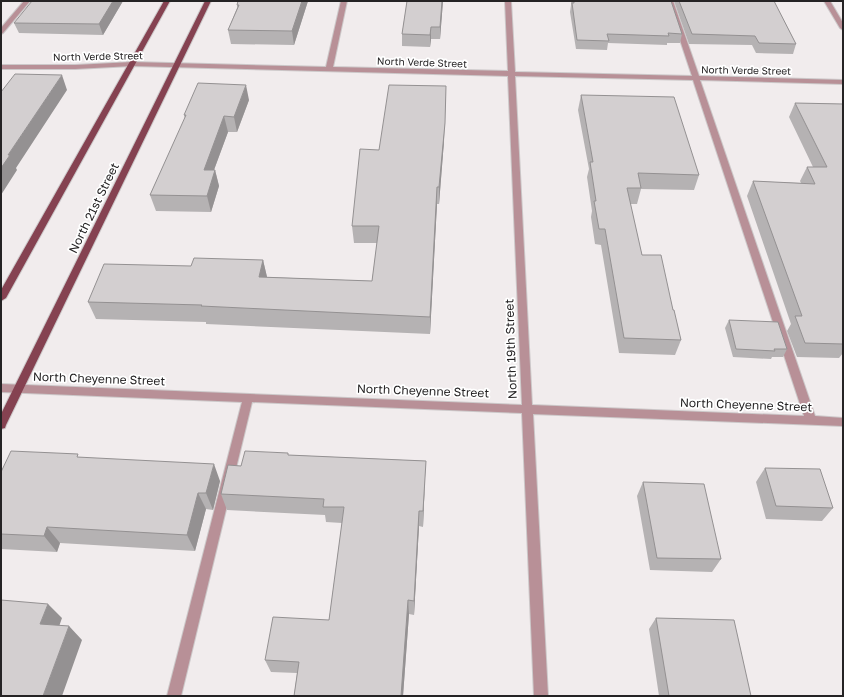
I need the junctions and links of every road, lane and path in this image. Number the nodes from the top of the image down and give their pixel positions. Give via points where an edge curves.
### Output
1 (27, 1) edge
2 (167, 1) edge
3 (208, 1) edge
4 (344, 1) edge
5 (508, 1) edge
6 (670, 1) edge
7 (827, 1) edge
8 (843, 28) edge
9 (1, 32) edge
10 (132, 64) junction
11 (1, 66) edge
12 (177, 66) junction
13 (329, 70) junction
14 (512, 74) junction
15 (695, 79) junction
16 (843, 82) edge
17 (1, 298) edge
18 (1, 388) edge
19 (19, 388) junction
20 (248, 398) junction
21 (526, 408) junction
22 (811, 420) junction
23 (843, 422) edge
24 (1, 425) edge
25 (174, 696) edge
26 (541, 696) edge

1 - 9 street
2 - 10 main road
3 - 12 main road, North 21st Street
4 - 13 street
5 - 14 street, North 19th Street
6 - 15 street
7 - 8 street
10 - 11 street, North Verde Street via 75,67
10 - 12 street, North Verde Street
10 - 17 main road
12 - 13 street, North Verde Street
12 - 19 main road, North 21st Street
13 - 14 street, North Verde Street
14 - 15 street, North Verde Street
14 - 21 street, North 19th Street
15 - 16 street, North Verde Street
15 - 22 street
18 - 19 street, North Cheyenne Street
19 - 20 street, North Cheyenne Street
19 - 24 main road, North 21st Street
20 - 21 street, North Cheyenne Street
20 - 25 street
21 - 22 street, North Cheyenne Street
21 - 26 street, North 19th Street
22 - 23 street, North Cheyenne Street

